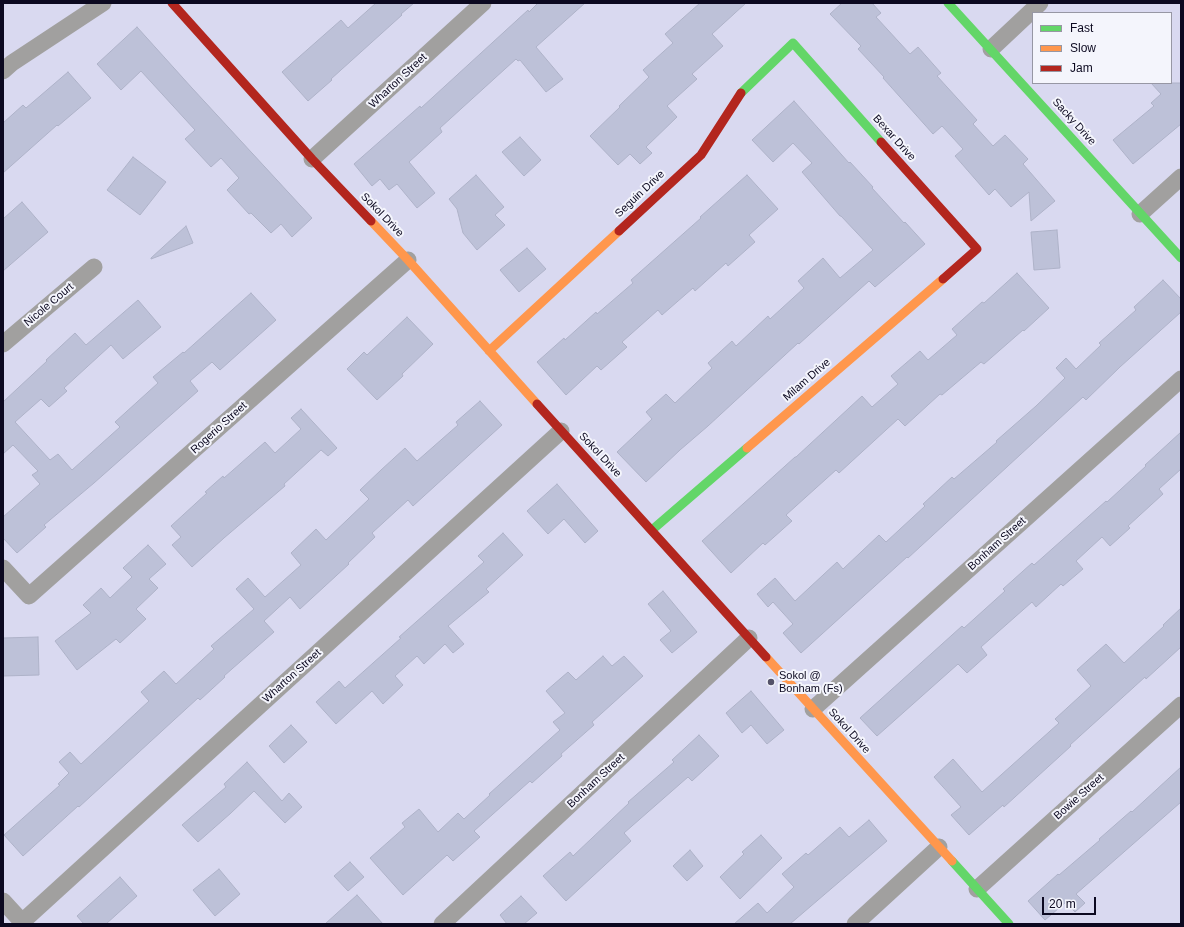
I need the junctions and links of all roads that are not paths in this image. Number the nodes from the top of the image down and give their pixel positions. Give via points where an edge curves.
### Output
1 (103, 3) edge
2 (172, 3) edge
3 (483, 3) edge
4 (948, 3) edge
5 (1040, 3) edge
6 (793, 43) joint
7 (991, 49) junction
8 (3, 71) edge
9 (312, 159) junction
10 (1181, 177) edge
11 (1140, 214) junction
12 (977, 250) joint
13 (1181, 258) edge
14 (408, 260) junction
15 (94, 267) dead end
16 (3, 344) edge
17 (489, 351) junction
18 (1181, 379) edge
19 (561, 431) junction
20 (652, 530) junction
21 (3, 568) edge
22 (749, 638) junction
23 (1181, 705) edge
24 (813, 709) junction
25 (939, 847) junction
26 (977, 889) junction
27 (3, 901) edge
28 (23, 923) edge
29 (442, 924) edge
30 (855, 924) edge
31 (1009, 924) edge

1 - 8 street
2 - 9 street, Sokol Drive
3 - 9 street, Wharton Street
4 - 7 street, Sacky Drive
5 - 7 street
6 - 12 street, Bexar Drive
6 - 17 street, Seguin Drive via 742,92 701,155
7 - 11 street, Sacky Drive
9 - 14 street, Sokol Drive
10 - 11 street
11 - 13 street, Sacky Drive
12 - 20 street, Milam Drive
14 - 17 street, Sokol Drive
14 - 21 street, Rogerio Street via 29,596
15 - 16 street, Nicole Court
17 - 19 street, Sokol Drive
18 - 24 street, Bonham Street
19 - 20 street, Sokol Drive
19 - 28 street, Wharton Street
20 - 22 street, Sokol Drive
22 - 24 street, Sokol Drive
22 - 29 street, Bonham Street
23 - 26 street, Bowie Street
24 - 25 street, Sokol Drive
25 - 26 street, Sokol Drive
25 - 30 street
26 - 31 street, Sokol Drive
27 - 28 street

